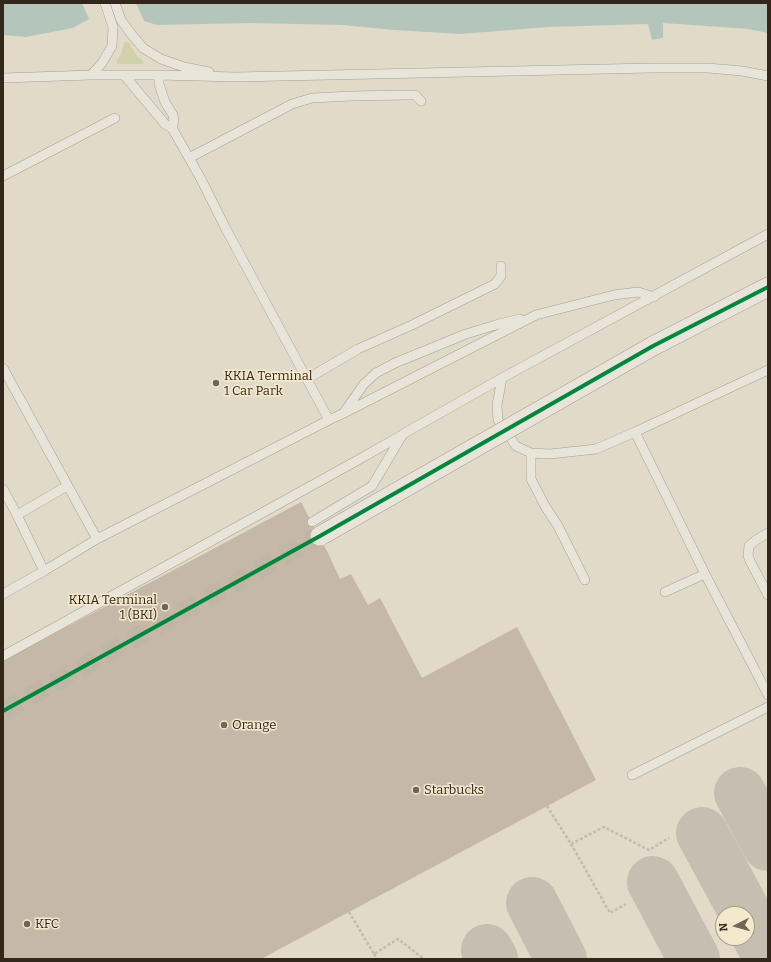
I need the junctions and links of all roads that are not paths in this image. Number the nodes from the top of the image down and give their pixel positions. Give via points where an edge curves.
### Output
1 (104, 3) edge
2 (115, 3) edge
3 (91, 75) junction
4 (124, 75) junction
5 (159, 75) junction
6 (768, 76) edge
7 (236, 77) junction
8 (3, 78) edge
9 (421, 101) dead end
10 (115, 118) dead end
11 (172, 128) junction
12 (189, 158) junction
13 (3, 176) edge
14 (768, 234) edge
15 (500, 266) dead end
16 (768, 287) edge
17 (654, 297) junction
18 (536, 315) junction
19 (3, 368) edge
20 (768, 370) edge
21 (502, 378) junction
22 (307, 379) junction
23 (344, 413) junction
24 (329, 420) junction
25 (635, 432) junction
26 (403, 434) junction
27 (531, 453) junction
28 (67, 486) junction
29 (3, 489) edge
30 (17, 515) junction
31 (316, 529) joint
32 (768, 533) edge
33 (96, 539) junction
34 (44, 571) junction
35 (705, 574) junction
36 (585, 580) dead end
37 (665, 592) dead end
38 (3, 594) edge
39 (768, 595) edge
40 (3, 656) edge
41 (768, 696) edge
42 (768, 707) edge
43 (632, 775) dead end

1 - 3 lane via 113,27 112,46
2 - 7 lane via 121,20 132,35 143,48 161,60
3 - 4 lane
3 - 8 lane
4 - 5 lane
4 - 11 lane via 165,124
5 - 7 lane
5 - 11 lane via 162,94 173,115
6 - 7 lane via 708,68 652,68
9 - 12 lane via 415,95 312,98 292,104
10 - 13 lane
11 - 12 lane
12 - 22 lane
14 - 17 lane
15 - 22 lane via 501,276 495,284 358,349
16 - 31 street, bridge via 653,346
17 - 18 lane via 638,292 614,295
17 - 21 lane
18 - 23 lane
18 - 23 lane via 466,334 395,363 376,373 364,384
19 - 28 lane
20 - 25 lane
21 - 26 lane
21 - 27 lane via 497,405 498,420 516,446
22 - 24 lane
23 - 24 lane
24 - 33 lane
25 - 27 lane via 596,449 550,454
25 - 35 lane
26 - 31 lane via 372,486
26 - 40 lane
27 - 36 lane via 531,479
28 - 30 lane
28 - 33 lane
29 - 30 lane
30 - 34 lane
32 - 39 lane via 749,546 748,555
33 - 34 lane
34 - 38 lane
35 - 37 lane
35 - 41 lane
42 - 43 lane

